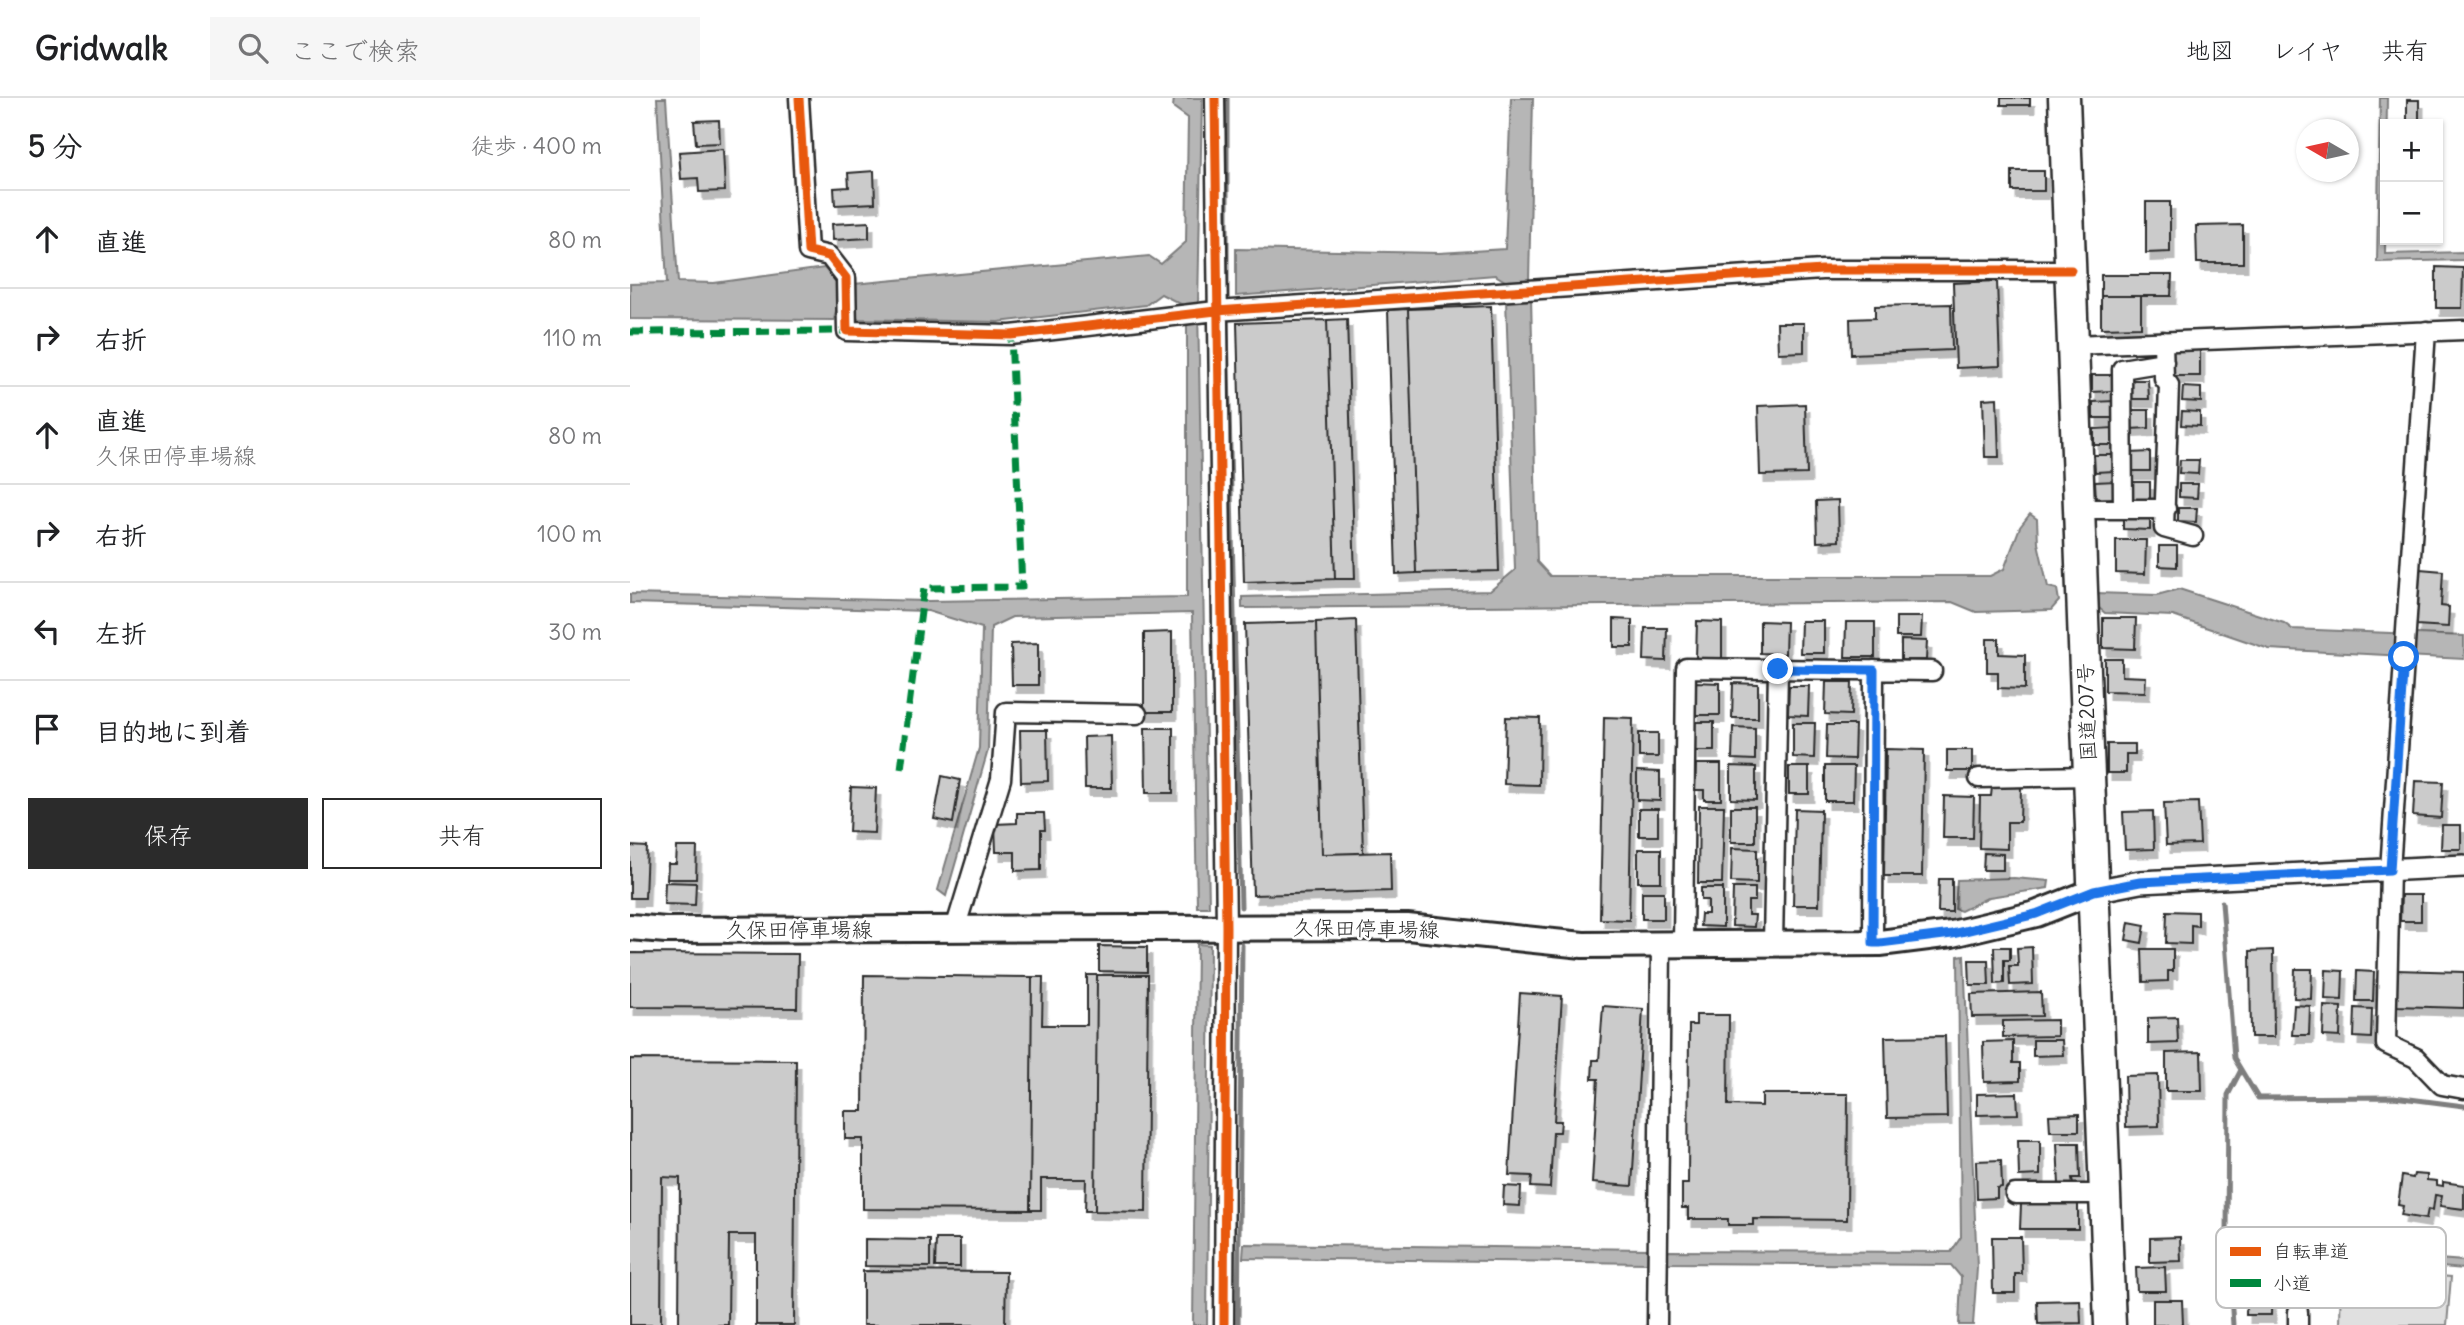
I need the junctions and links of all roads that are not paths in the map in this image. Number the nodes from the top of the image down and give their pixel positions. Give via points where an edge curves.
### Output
1 (799, 98) edge
2 (1215, 98) edge
3 (2064, 98) edge
4 (2071, 270) junction
5 (1210, 312) junction
6 (2464, 330) edge
7 (2426, 331) junction
8 (2163, 341) junction
9 (2073, 345) junction
10 (2164, 362) junction
11 (2080, 509) junction
12 (2123, 509) junction
13 (2166, 509) junction
14 (2193, 536) dead end
15 (1778, 669) junction
16 (1874, 670) junction
17 (1932, 671) dead end
18 (1137, 714) dead end
19 (2090, 776) junction
20 (1979, 778) dead end
21 (2464, 866) edge
22 (2390, 870) junction
23 (2094, 891) junction
24 (630, 927) edge
25 (1226, 927) junction
26 (955, 929) junction
27 (1873, 943) junction
28 (1773, 945) junction
29 (1672, 946) junction
30 (2464, 1089) edge
31 (2015, 1194) dead end
32 (2104, 1194) junction
33 (1224, 1325) edge
34 (1657, 1325) edge
35 (2110, 1325) edge

1 - 5 street via 808,251 829,256 846,278 847,331 1011,335
2 - 5 street
3 - 4 highway, 国道207号
4 - 5 street via 1822,270
4 - 9 highway, 国道207号
5 - 25 street
6 - 7 street
7 - 8 street
7 - 22 street
8 - 9 street
8 - 10 street
9 - 11 highway, 国道207号
10 - 12 street via 2122,369
10 - 13 street via 2164,379 2169,385
11 - 12 street
11 - 19 highway, 国道207号
12 - 13 street
13 - 14 street via 2164,528
15 - 16 street
15 - 28 street
15 - 29 street via 1686,668
16 - 17 street
16 - 27 street
18 - 26 street via 1006,712 1001,779
19 - 20 street
19 - 23 highway, 国道207号
21 - 22 street
22 - 23 street via 2140,882
22 - 30 street via 2386,1044 2416,1058 2442,1084
23 - 27 main road, 久保田停車場線 via 2036,914 1952,934
23 - 32 highway, 国道207号
24 - 26 main road, 久保田停車場線
25 - 26 main road, 久保田停車場線
25 - 29 main road, 久保田停車場線 via 1407,927 1583,945
25 - 33 street
27 - 28 main road, 久保田停車場線
28 - 29 main road, 久保田停車場線
29 - 34 street
31 - 32 street
32 - 35 highway, 国道207号

